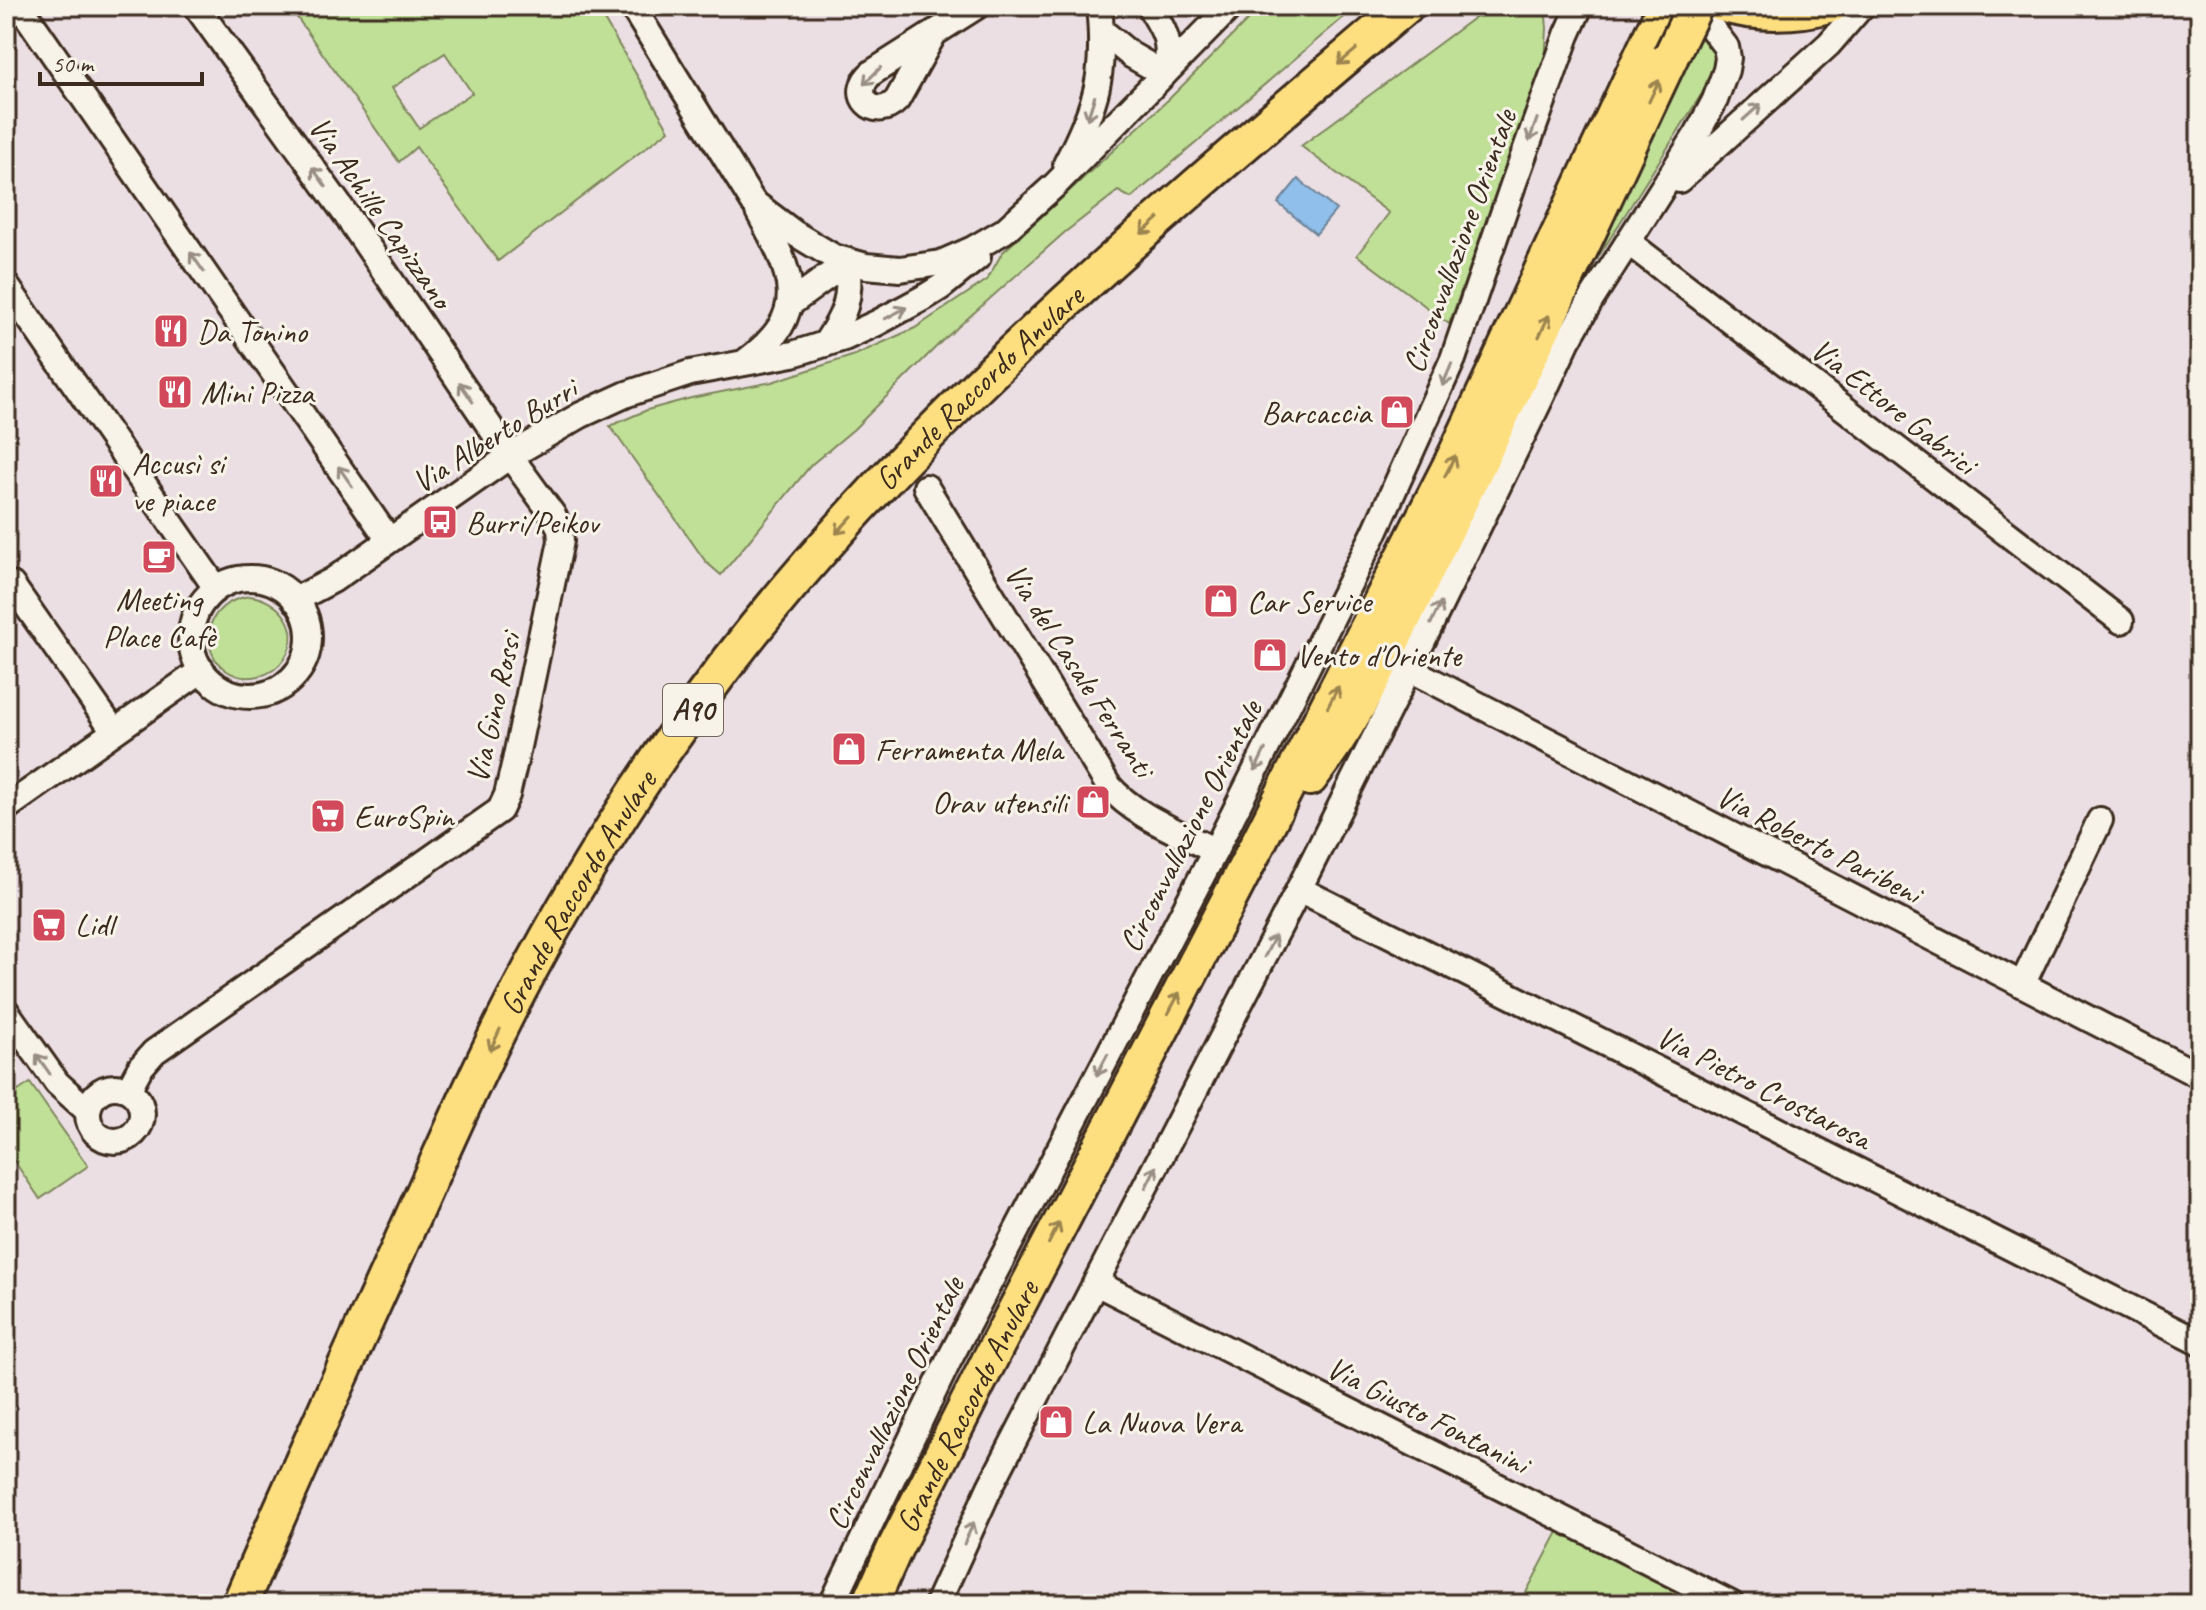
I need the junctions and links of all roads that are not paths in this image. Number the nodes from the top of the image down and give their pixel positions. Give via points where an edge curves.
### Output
1 (20, 6) edge
2 (196, 6) edge
3 (977, 6) edge
4 (1099, 6) edge
5 (1149, 6) edge
6 (1231, 6) edge
7 (1406, 6) edge
8 (1557, 6) edge
9 (1580, 6) edge
10 (1667, 6) edge
11 (1695, 6) edge
12 (1721, 6) edge
13 (1833, 6) edge
14 (1862, 6) edge
15 (642, 10) edge
16 (1102, 31) junction
17 (935, 32) dead end
18 (1660, 47) junction
19 (1559, 56) junction
20 (1164, 74) junction
21 (1055, 185) junction
22 (753, 202) junction
23 (1654, 203) junction
24 (1004, 231) junction
25 (1628, 242) junction
26 (847, 262) junction
27 (6, 285) edge
28 (790, 304) junction
29 (825, 344) junction
30 (744, 363) junction
31 (510, 456) junction
32 (926, 487) dead end
33 (389, 540) junction
34 (12, 585) dead end
35 (216, 588) junction
36 (295, 600) junction
37 (2121, 621) dead end
38 (1409, 669) junction
39 (202, 670) junction
40 (114, 731) junction
41 (6, 808) edge
42 (2100, 820) dead end
43 (1215, 851) junction
44 (1299, 889) junction
45 (2022, 985) junction
46 (6, 1011) edge
47 (2200, 1076) edge
48 (128, 1090) junction
49 (88, 1111) junction
50 (1096, 1283) junction
51 (2200, 1343) edge
52 (240, 1604) edge
53 (832, 1604) edge
54 (870, 1604) edge
55 (937, 1604) edge
56 (1731, 1604) edge

33 -> 1 street
31 -> 2 street, Via Achille Capizzano
3 - 17 street
4 - 16 street
5 - 20 street via 1168,42
6 - 20 street
7 -> 52 highway, Grande Raccordo Anulare / A90 via 1172,206 985,378 803,571 698,703 588,868 510,1007
8 - 19 street
9 - 19 street, Circonvallazione Orientale
10 - 18 highway
10 - 23 street via 1710,26 1724,42 1728,58 1708,114
11 - 18 highway, bridge
12 - 13 main road via 1771,14
23 -> 14 street via 1829,44
15 - 22 street
16 - 20 street
16 -> 21 street via 1102,61 1088,120
54 -> 18 highway, Grande Raccordo Anulare via 998,1341 1250,859 1322,764 1364,696 1517,385
19 -> 43 street, Circonvallazione Orientale via 1446,378
20 - 21 street
21 - 24 street
22 - 26 street via 811,245
22 - 28 street via 787,271
23 - 25 street
24 - 26 street via 933,265 900,269
29 -> 24 street, Via Alberto Burri via 933,292
25 - 37 street, Via Ettore Gabrici
38 -> 25 street via 1568,340
26 - 28 street
26 - 29 street via 846,308
27 - 35 street
28 - 30 street via 775,336
29 - 30 street, Via Alberto Burri
30 - 31 street, Via Alberto Burri via 690,373 627,394
31 - 33 street, Via Alberto Burri
31 - 48 street, Via Gino Rossi via 553,515 561,541 504,804 487,821 154,1052
32 - 43 street, Via del Casale Ferranti via 1108,785 1138,811
33 - 36 street, Via Alberto Burri
34 - 40 street
35 - 36 street via 234,580 263,579
35 - 39 street via 198,609 192,626 191,644
36 - 39 street via 309,636 306,655 289,680 273,691 243,695 216,685
38 - 44 street
38 - 45 street, Via Roberto Paribeni
39 - 40 street
40 - 41 street
42 - 45 street
43 -> 53 street, Circonvallazione Orientale via 948,1362
50 -> 44 street
44 - 51 street, Via Pietro Crostarosa
45 - 47 street, Via Roberto Paribeni
49 -> 46 street via 57,1083
48 - 49 street via 102,1090
48 - 49 street via 140,1104 141,1121 123,1139 98,1135
55 -> 50 street via 990,1487
50 - 56 street, Via Giusto Fontanini

